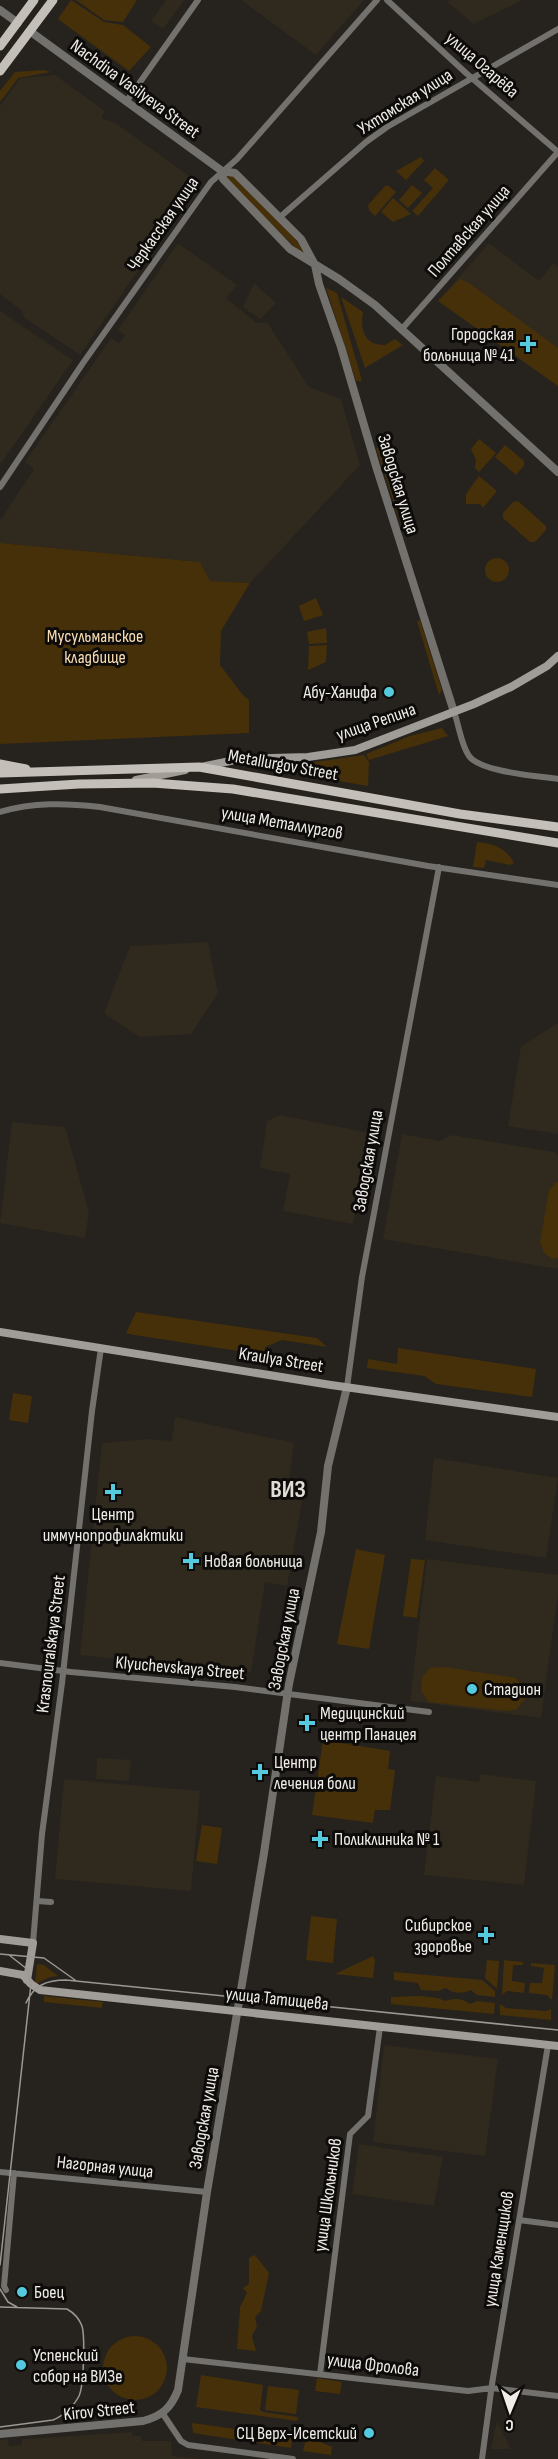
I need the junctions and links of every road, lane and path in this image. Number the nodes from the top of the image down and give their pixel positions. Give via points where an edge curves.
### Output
1 (34, 0) edge
2 (54, 0) edge
3 (198, 0) edge
4 (377, 0) edge
5 (387, 0) edge
6 (0, 10) edge
7 (18, 23) junction
8 (558, 29) edge
9 (31, 32) junction
10 (0, 46) edge
11 (0, 70) edge
12 (472, 78) junction
13 (126, 102) junction
14 (558, 152) edge
15 (222, 171) junction
16 (280, 217) junction
17 (315, 265) junction
18 (401, 330) junction
19 (558, 472) edge
20 (0, 487) edge
21 (558, 656) edge
22 (454, 712) junction
23 (0, 764) edge
24 (199, 767) junction
25 (34, 771) junction
26 (0, 772) edge
27 (558, 779) edge
28 (120, 784) junction
29 (0, 791) edge
30 (0, 812) edge
31 (558, 827) edge
32 (558, 843) edge
33 (439, 867) junction
34 (558, 885) edge
35 (0, 1332) edge
36 (101, 1348) junction
37 (347, 1387) junction
38 (558, 1417) edge
39 (0, 1663) edge
40 (64, 1672) junction
41 (288, 1694) junction
42 (429, 1712) dead end
43 (37, 1900) junction
44 (51, 1902) dead end
45 (0, 1939) edge
46 (33, 1943) junction
47 (0, 1971) edge
48 (27, 1980) junction
49 (238, 2012) junction
50 (380, 2027) junction
51 (548, 2045) junction
52 (558, 2046) edge
53 (0, 2172) edge
54 (15, 2173) junction
55 (207, 2192) junction
56 (519, 2220) junction
57 (558, 2225) edge
58 (6, 2290) dead end
59 (183, 2359) junction
60 (320, 2374) junction
61 (492, 2388) junction
62 (558, 2396) edge
63 (163, 2414) junction
64 (0, 2433) edge
65 (292, 2459) edge
66 (482, 2459) edge

1 - 7 main road
2 - 9 main road
3 - 13 street
4 - 15 street, Черкасская улица via 237,159
5 - 12 street, улица Огарёва
6 - 7 street
7 - 9 main road
7 - 10 main road
8 - 12 street, Ухтомская улица
9 - 11 main road
9 - 13 street, Nachdiva Vasilyeva Street
12 - 14 street, улица Огарёва
12 - 16 street, Ухтомская улица via 366,142
13 - 15 street, Nachdiva Vasilyeva Street
14 - 18 street, Полтавская улица
15 - 16 street via 235,173
15 - 17 street via 223,179 290,249
15 - 20 street, Черкасская улица via 173,235
16 - 17 street via 301,239
17 - 18 street via 357,292
17 - 22 street, Заводская улица
18 - 19 street
21 - 22 main road, улица Репина via 511,687
22 - 24 main road, улица Репина via 355,750 308,758 240,759
22 - 27 street via 467,754 473,761 486,767
23 - 25 main road
24 - 25 main road, Metallurgov Street
24 - 28 main road, улица Репина
24 - 31 main road, Metallurgov Street via 460,814
25 - 26 main road, Metallurgov Street
28 - 29 main road, улица Металлургов
28 - 32 main road, улица Металлургов via 232,789
30 - 33 street, улица Металлургов via 43,804 90,806
33 - 34 street, улица Металлургов
33 - 37 street, Заводская улица via 364,1267
35 - 36 main road, Kraulya Street
36 - 37 main road, Kraulya Street
36 - 40 street, Krasnouralskaya Street
37 - 38 main road, Kraulya Street
37 - 41 street, Заводская улица via 328,1466 321,1532
39 - 40 street, Klyuchevskaya Street
40 - 41 street, Klyuchevskaya Street
40 - 43 street, Krasnouralskaya Street
41 - 42 street, Klyuchevskaya Street
41 - 49 street, Заводская улица
43 - 44 street
43 - 46 street, Krasnouralskaya Street
45 - 46 main road
46 - 48 main road
47 - 48 main road, улица Татищева via 24,1974
48 - 49 main road, улица Татищева via 40,1990
49 - 50 main road, улица Татищева
49 - 55 street, Заводская улица
50 - 51 main road, улица Татищева
50 - 60 street, улица Школьников via 368,2116 350,2134
51 - 52 main road, улица Татищева
51 - 56 street, улица Каменщиков
53 - 54 street, Нагорная улица
54 - 55 street, Нагорная улица
54 - 58 street
55 - 59 street, Заводская улица
56 - 57 street
56 - 61 street, улица Каменщиков
59 - 60 street, улица Фролова
59 - 63 street, Заводская улица via 178,2390 172,2406
60 - 61 street, улица Фролова via 468,2391
61 - 62 street, улица Фролова
61 - 66 street, улица Каменщиков
63 - 64 street, Kirov Street via 143,2421
63 - 65 street via 188,2445

